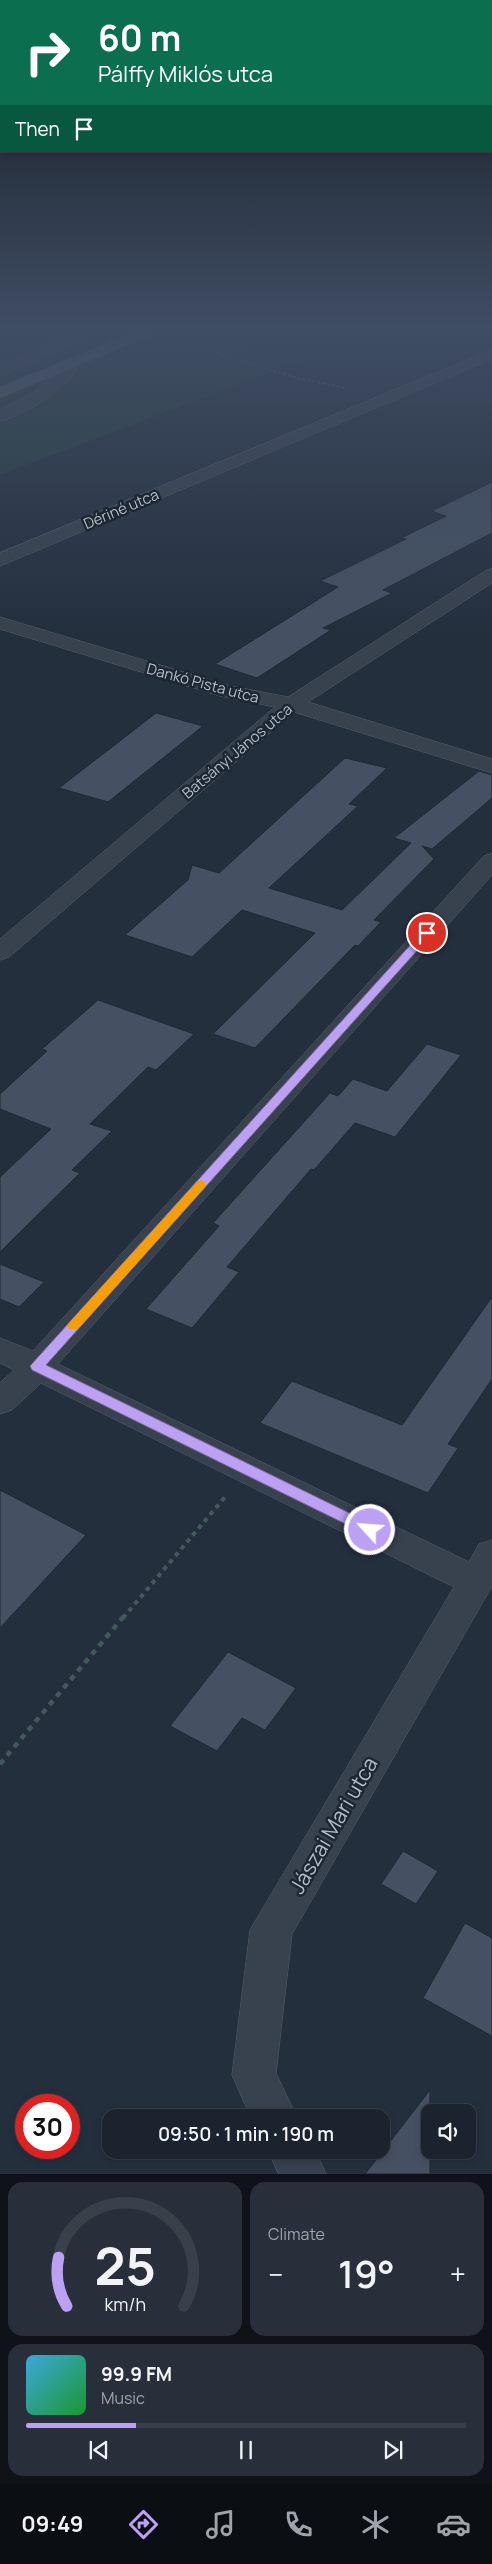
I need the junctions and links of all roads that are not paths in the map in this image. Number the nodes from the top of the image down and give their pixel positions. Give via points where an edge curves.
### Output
1 (318, 427) edge
2 (0, 560) edge
3 (492, 575) edge
4 (0, 623) edge
5 (291, 704) junction
6 (492, 766) edge
7 (492, 861) edge
8 (0, 952) edge
9 (0, 1349) edge
10 (37, 1366) junction
11 (0, 1402) edge
12 (484, 1568) edge
13 (271, 2109) edge
14 (296, 2159) edge
15 (303, 2174) edge

1 - 2 street, Dériné utca
3 - 5 street, Batsányi János utca
4 - 5 street, Dankó Pista utca via 227,692
5 - 6 street, Dankó Pista utca
5 - 8 street, Batsányi János utca
7 - 10 street
9 - 10 street
10 - 11 street
10 - 12 street via 248,1470
12 - 13 street, Jászai Mari utca via 271,1930 254,2075
14 - 15 street

